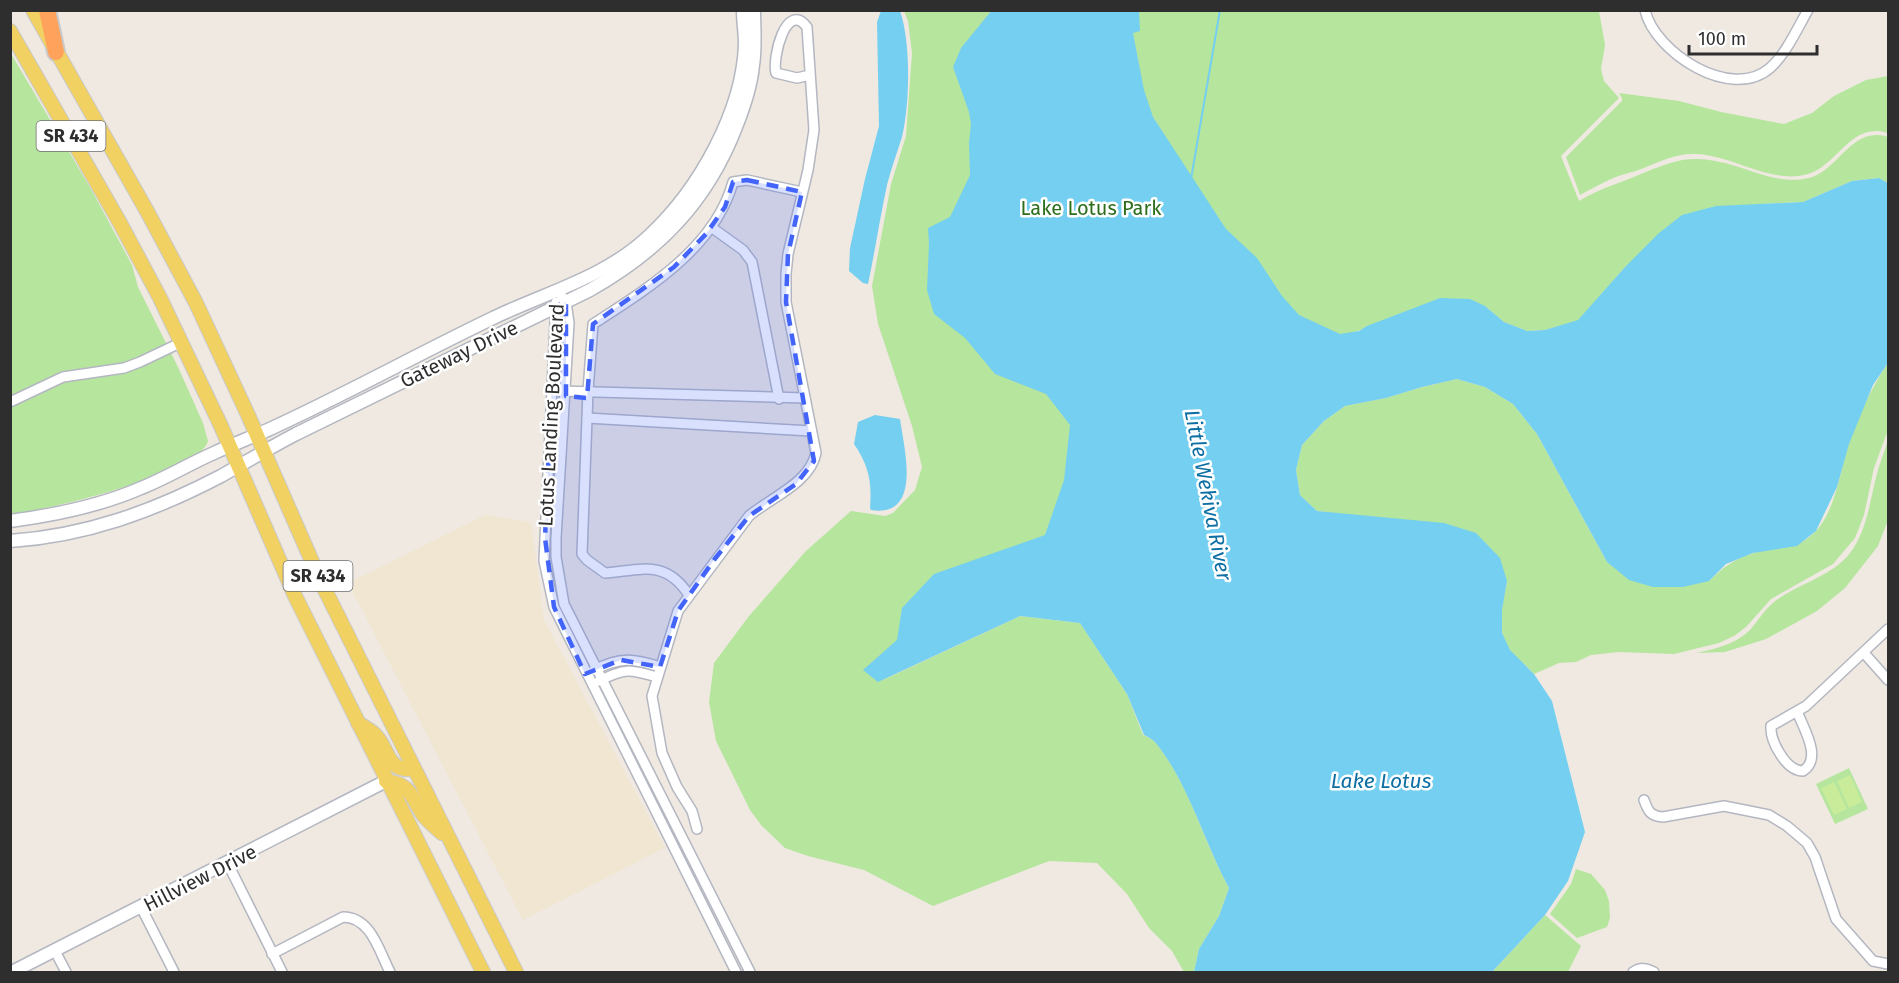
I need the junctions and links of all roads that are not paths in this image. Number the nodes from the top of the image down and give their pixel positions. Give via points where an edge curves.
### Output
1 (33, 10) edge
2 (47, 10) edge
3 (743, 10) edge
4 (754, 10) edge
5 (1644, 10) edge
6 (1806, 12) edge
7 (10, 31) edge
8 (56, 52) junction
9 (810, 75) junction
10 (802, 192) junction
11 (711, 227) junction
12 (558, 291) junction
13 (560, 304) junction
14 (182, 342) junction
15 (418, 356) junction
16 (425, 370) junction
17 (552, 391) junction
18 (566, 391) junction
19 (588, 391) junction
20 (805, 398) junction
21 (779, 399) junction
22 (10, 402) edge
23 (587, 418) junction
24 (811, 431) junction
25 (257, 435) junction
26 (230, 446) junction
27 (264, 452) junction
28 (238, 466) junction
29 (10, 520) edge
30 (10, 541) edge
31 (689, 595) junction
32 (1888, 629) edge
33 (1864, 653) junction
34 (621, 660) junction
35 (660, 667) junction
36 (597, 668) junction
37 (622, 671) junction
38 (585, 674) junction
39 (657, 677) junction
40 (603, 679) junction
41 (1888, 680) edge
42 (591, 685) junction
43 (1797, 711) junction
44 (356, 721) junction
45 (414, 770) junction
46 (387, 781) junction
47 (1644, 800) dead end
48 (697, 829) dead end
49 (449, 841) junction
50 (228, 864) junction
51 (141, 908) junction
52 (55, 951) junction
53 (272, 954) junction
54 (1888, 964) edge
55 (12, 972) edge
56 (66, 972) edge
57 (174, 972) edge
58 (282, 972) edge
59 (390, 972) edge
60 (483, 972) edge
61 (516, 972) edge
62 (736, 972) edge
63 (750, 972) edge
64 (1633, 972) edge
65 (1654, 972) edge

1 - 8 main road, SR 434
2 - 8 highway
3 - 12 street, Gateway Drive via 745,45 738,89 697,179 679,206 650,236 598,273
4 - 13 street, Gateway Drive via 753,66 745,104 722,162 703,192 657,244 622,272
5 - 6 street via 1656,33 1679,56 1701,71 1741,80 1770,68
7 - 14 main road, SR 434 via 120,223
8 - 25 main road, SR 434 via 174,260
9 - 9 street via 797,78 776,73 775,53 781,32 795,20 807,27
9 - 10 street via 814,130
10 - 11 street via 747,180 733,182
10 - 20 street via 788,254 786,302
11 - 19 street via 674,267 593,324
11 - 21 street via 743,250 752,262
12 - 13 street, Lotus Landing Boulevard
12 - 15 street, Gateway Drive via 530,300
13 - 16 street, Gateway Drive
13 - 17 street, Lotus Landing Boulevard
13 - 18 street, Lotus Landing Boulevard via 569,323
14 - 22 street via 124,368 63,377
14 - 26 main road, SR 434
15 - 16 street
15 - 25 street, Gateway Drive
16 - 27 street, Gateway Drive
17 - 18 street
17 - 38 street, Lotus Landing Boulevard via 544,561 554,607
18 - 19 street
18 - 36 street, Lotus Landing Boulevard via 556,557 564,604
19 - 21 street
19 - 23 street
20 - 21 street
20 - 24 street
23 - 24 street
23 - 31 street via 582,554 605,573 663,570
24 - 31 street via 816,453 807,472 749,516
25 - 26 street, Gateway Drive
25 - 27 main road, SR 434
26 - 28 main road, SR 434
26 - 29 street, Gateway Drive via 130,493 40,517
27 - 28 street, Gateway Drive
27 - 45 main road, SR 434 via 321,582
28 - 30 street, Gateway Drive via 123,520 37,540
28 - 44 main road, SR 434
31 - 35 street via 678,611
32 - 33 street
33 - 41 street
33 - 43 street
34 - 35 street
34 - 36 street
34 - 37 street
35 - 39 street
36 - 38 street
36 - 40 street, Lotus Landing Boulevard
37 - 39 street
37 - 40 street
38 - 42 street, Lotus Landing Boulevard
39 - 48 street via 652,696 662,753
40 - 42 street
40 - 63 street, Lotus Landing Boulevard
42 - 62 street, Lotus Landing Boulevard
43 - 43 street via 1771,726 1771,734 1785,761 1798,772 1806,769 1812,754
44 - 45 main road via 377,737 395,765
44 - 46 main road, SR 434
45 - 49 main road, SR 434
46 - 49 main road via 406,787 425,817
46 - 50 street, Hillview Drive
46 - 60 main road, SR 434
47 - 54 street via 1653,816 1663,818 1724,806 1769,815 1787,826 1807,843 1815,857 1836,919 1873,961
49 - 61 main road, SR 434
50 - 51 street, Hillview Drive
50 - 53 street
51 - 52 street, Hillview Drive
51 - 57 street
52 - 55 street, Hillview Drive
52 - 56 street
53 - 58 street
53 - 59 street via 343,917 354,917 370,933
64 - 65 street via 1645,968

